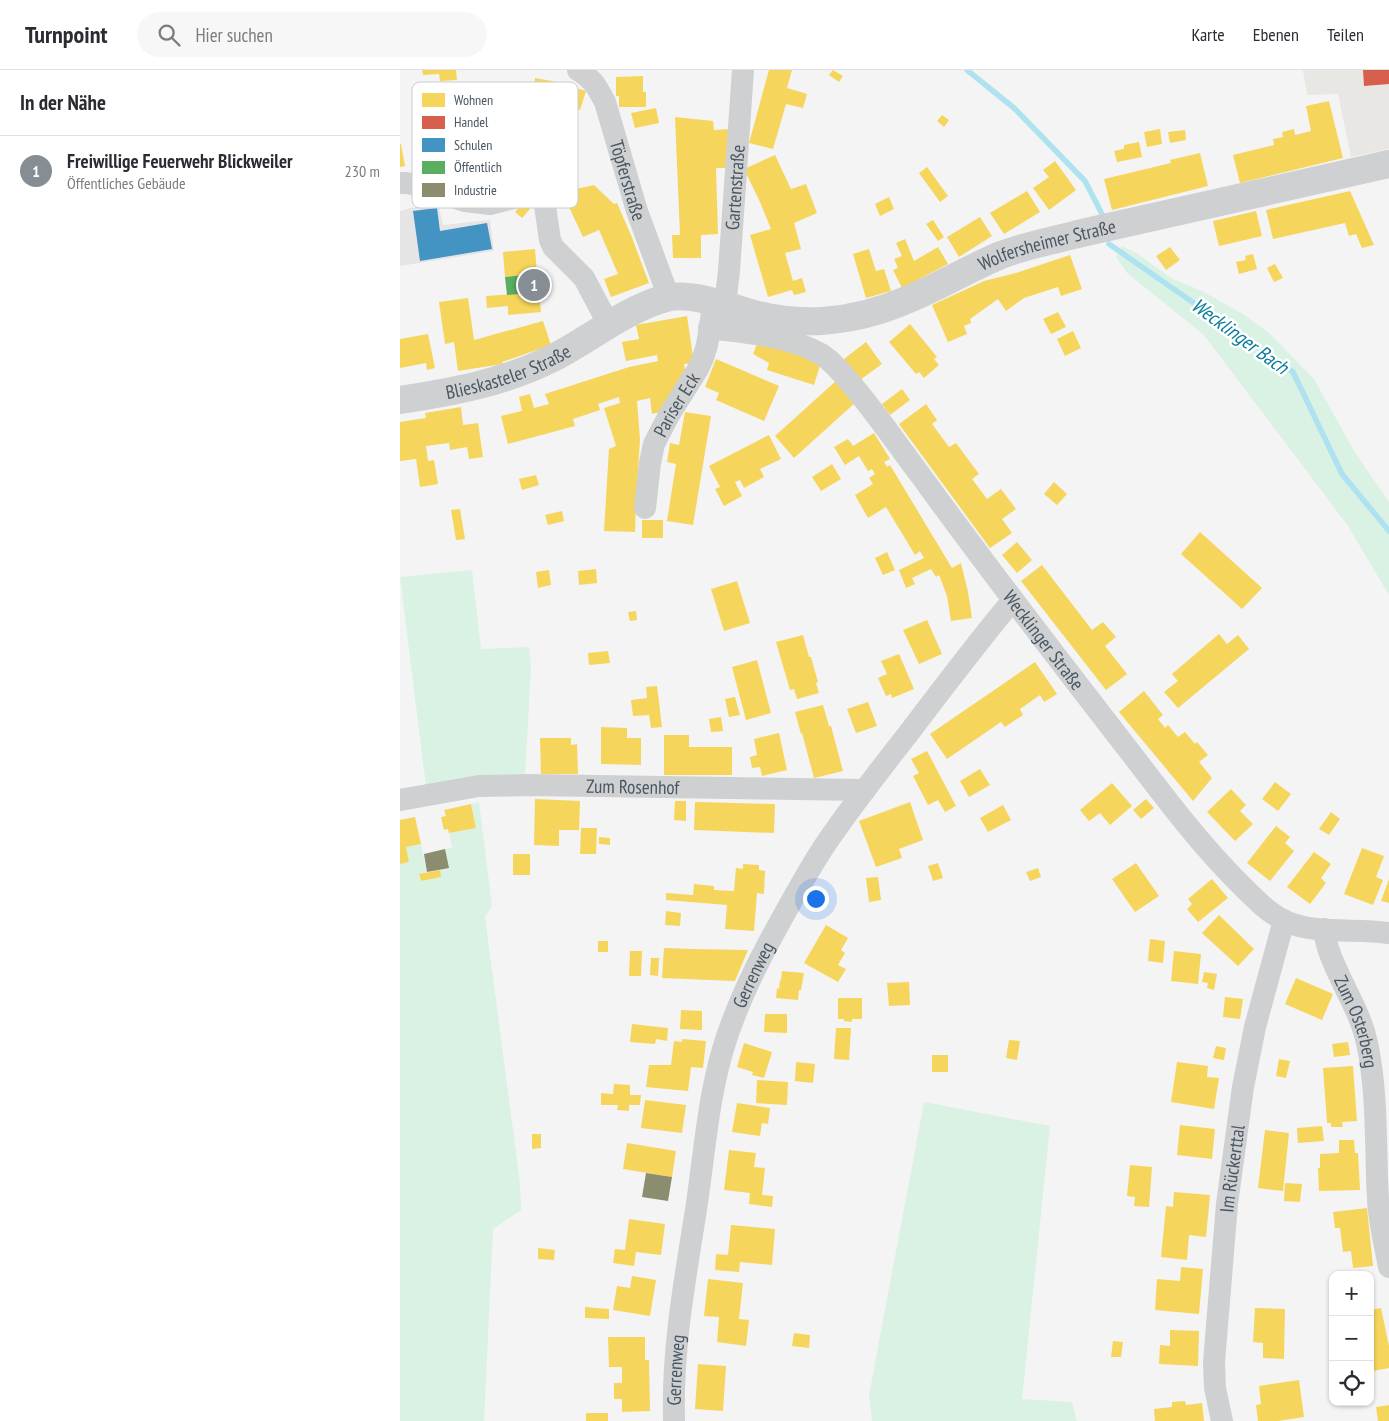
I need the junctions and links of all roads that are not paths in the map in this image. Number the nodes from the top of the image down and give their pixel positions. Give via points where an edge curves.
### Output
1 (743, 70) edge
2 (592, 72) edge
3 (1389, 164) edge
4 (545, 208) edge
5 (668, 298) junction
6 (716, 312) junction
7 (609, 325) junction
8 (400, 400) edge
9 (645, 508) dead end
10 (1012, 601) junction
11 (865, 790) junction
12 (400, 800) edge
13 (1284, 920) junction
14 (1324, 929) junction
15 (1389, 932) edge
16 (1389, 1267) edge
17 (674, 1421) edge
18 (1222, 1421) edge

1 - 6 street, Gartenstraße via 729,271
2 - 5 street, Töpferstraße via 605,102 637,211
3 - 6 street, Wolfersheimer Straße via 1032,246 985,262 900,303 848,318 791,320
4 - 7 street via 553,247 584,278
5 - 6 street, Blieskasteler Straße via 689,298
5 - 7 street, Blieskasteler Straße via 652,302
6 - 9 street, Pariser Eck via 698,369 654,444
6 - 10 street, Wecklinger Straße via 773,337 801,345 832,362 868,404
7 - 8 street, Blieskasteler Straße via 550,360 519,373 454,392
10 - 11 street, Gerrenweg
10 - 13 street, Wecklinger Straße via 1184,822 1262,906
11 - 12 street, Zum Rosenhof via 480,786
11 - 17 street, Gerrenweg via 823,847 796,892 736,1008 723,1049 713,1087 678,1321
13 - 14 street, Wecklinger Straße
13 - 18 street, Im Rückerttal via 1246,1070 1227,1204 1214,1362 1215,1388
14 - 15 street, Wecklinger Straße
14 - 16 street, Zum Osterberg via 1327,946 1367,1040 1373,1074 1378,1201

